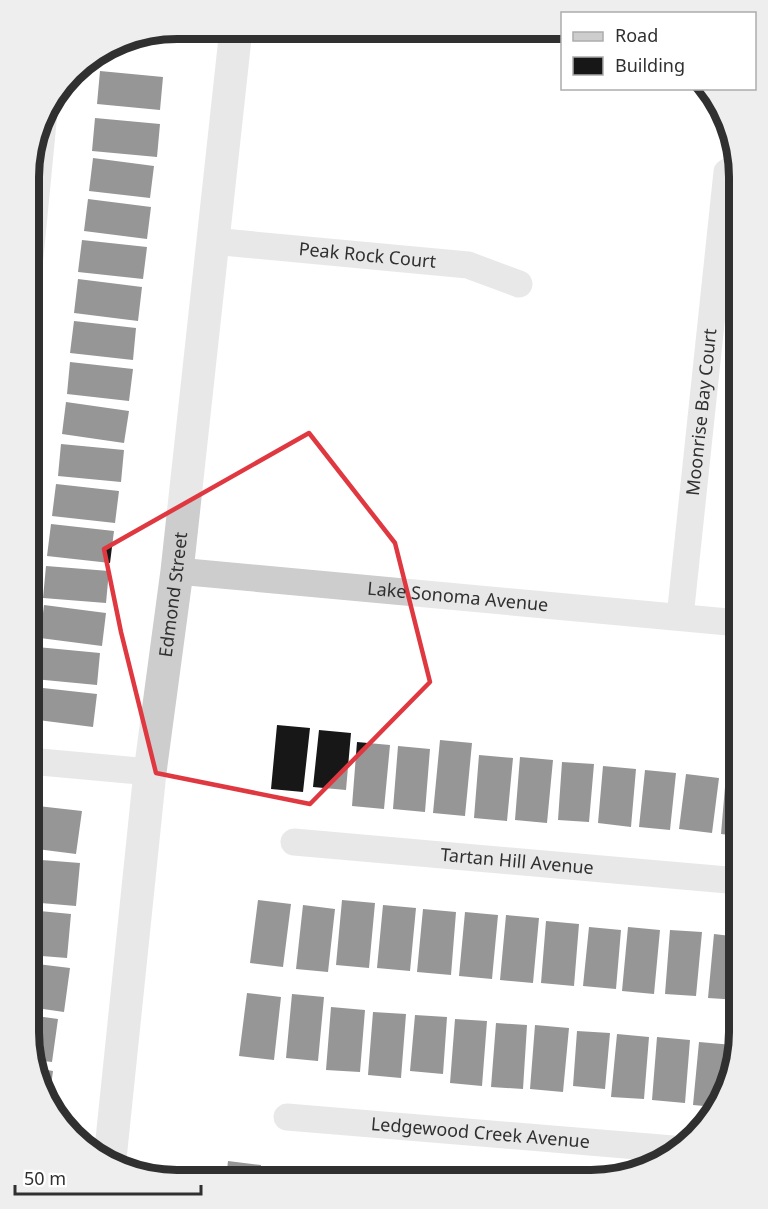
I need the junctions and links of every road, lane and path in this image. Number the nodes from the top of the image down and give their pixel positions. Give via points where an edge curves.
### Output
1 (235, 39) edge
2 (727, 172) dead end
3 (212, 241) junction
4 (519, 284) dead end
5 (177, 571) junction
6 (680, 617) junction
7 (729, 622) edge
8 (39, 762) edge
9 (150, 772) junction
10 (294, 842) dead end
11 (729, 880) edge
12 (287, 1117) dead end
13 (666, 1148) edge
14 (111, 1153) edge

1 - 3 street, Edmond Street
2 - 6 street, Moonrise Bay Court
3 - 4 street, Peak Rock Court via 468,265
3 - 5 street, Edmond Street
5 - 6 street, Lake Sonoma Avenue
5 - 9 street, Edmond Street
6 - 7 street, Lake Sonoma Avenue
8 - 9 street
9 - 14 street, Edmond Street
10 - 11 street, Tartan Hill Avenue
12 - 13 street, Ledgewood Creek Avenue

